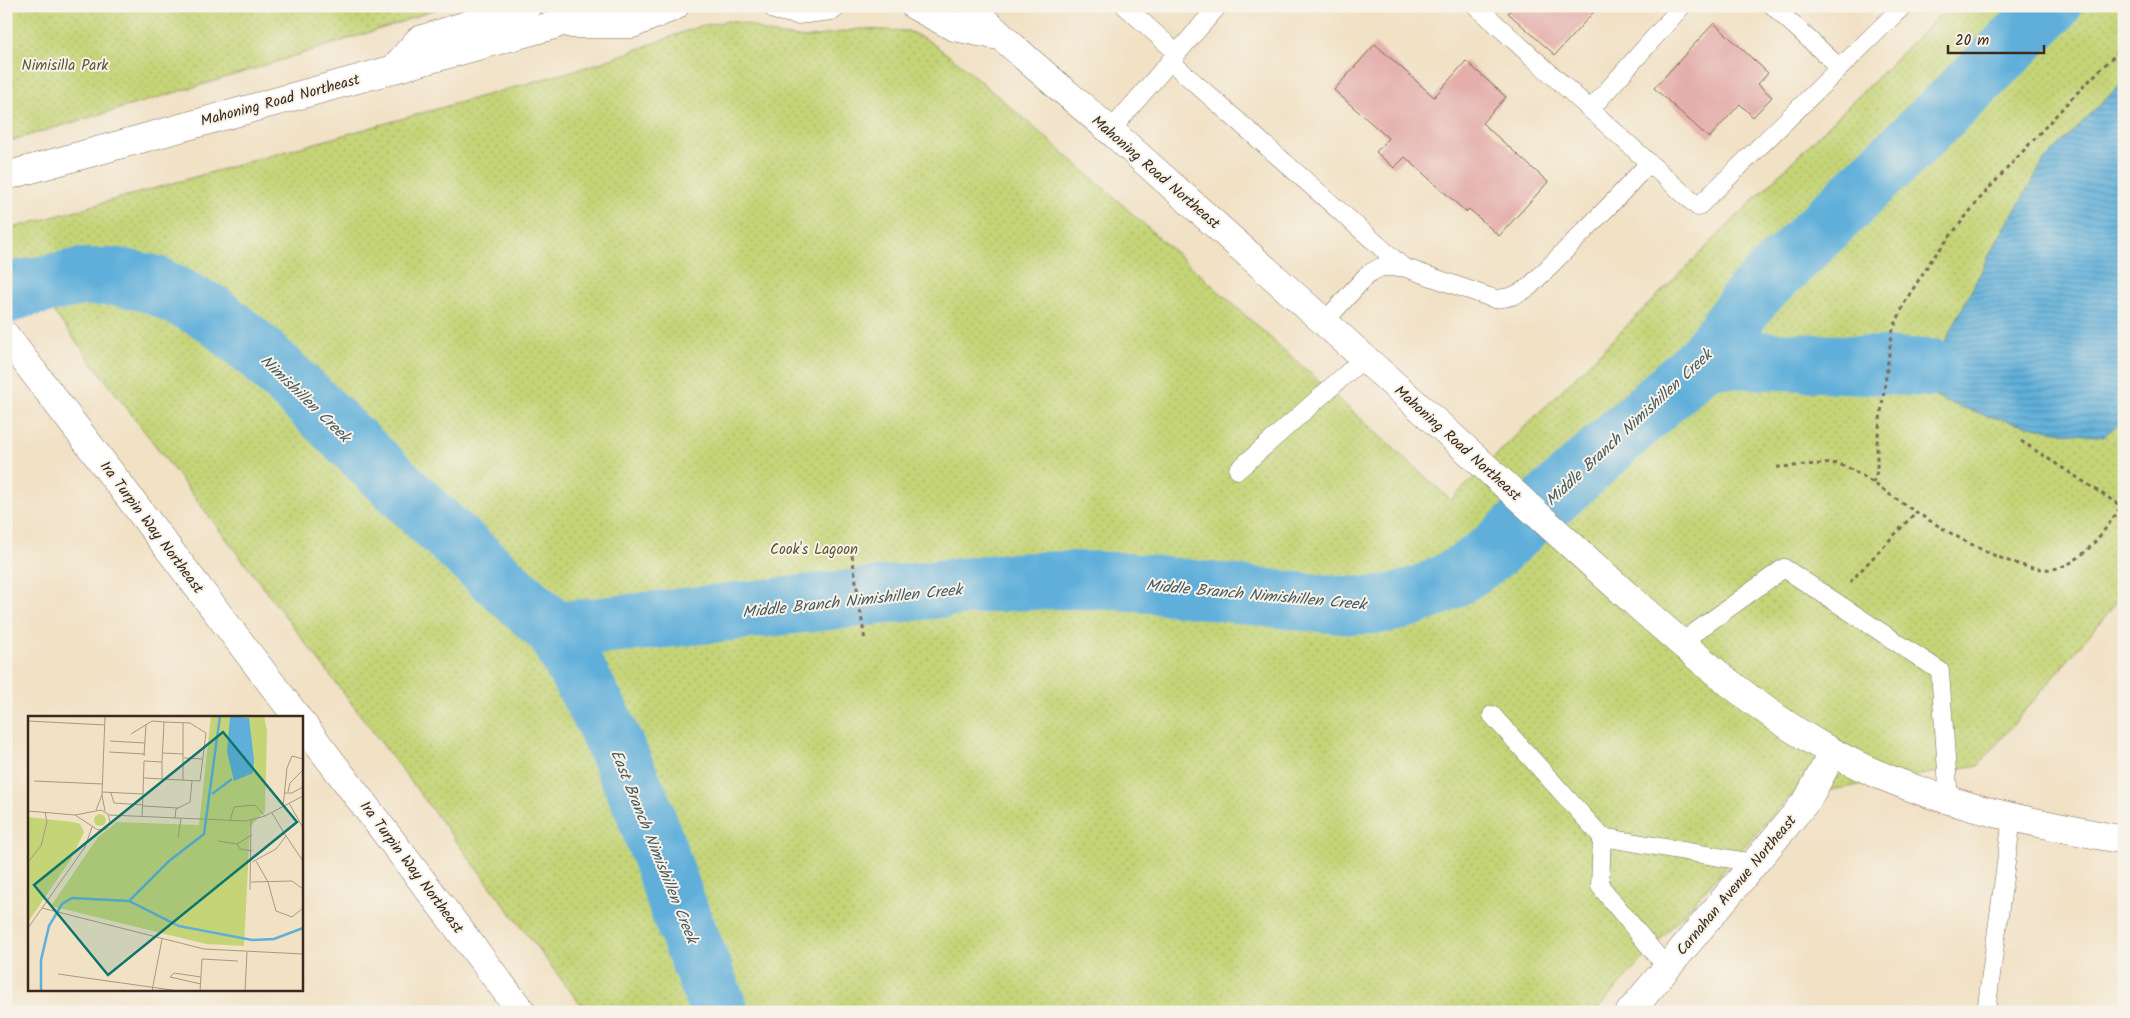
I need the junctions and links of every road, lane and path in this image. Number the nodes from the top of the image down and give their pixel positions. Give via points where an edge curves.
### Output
1 (527, 6) edge
2 (602, 6) edge
3 (674, 6) edge
4 (778, 6) edge
5 (831, 6) edge
6 (915, 6) edge
7 (970, 6) edge
8 (1125, 6) edge
9 (1218, 6) edge
10 (1476, 6) edge
11 (1682, 6) edge
12 (1773, 6) edge
13 (1903, 6) edge
14 (554, 24) junction
15 (999, 36) junction
16 (2124, 46) edge
17 (1174, 57) junction
18 (1840, 68) junction
19 (394, 69) junction
20 (1590, 110) junction
21 (1110, 131) junction
22 (1649, 163) junction
23 (6, 176) edge
24 (1403, 267) junction
25 (1324, 322) junction
26 (6, 336) edge
27 (1364, 358) junction
28 (2021, 441) dead end
29 (1777, 468) dead end
30 (1238, 470) dead end
31 (1873, 483) junction
32 (2122, 504) edge
33 (1916, 512) junction
34 (852, 555) dead end
35 (1833, 600) junction
36 (865, 641) dead end
37 (1680, 643) junction
38 (1492, 714) dead end
39 (296, 716) edge
40 (302, 723) edge
41 (1832, 752) junction
42 (1949, 801) junction
43 (2012, 818) junction
44 (1602, 837) junction
45 (2123, 839) edge
46 (1754, 863) junction
47 (1667, 968) junction
48 (522, 1012) edge
49 (1630, 1012) edge
50 (1986, 1012) edge

1 - 19 main road via 419,40
2 - 14 main road, Mahoning Road Northeast
3 - 14 main road, Mahoning Road Northeast via 632,24
4 - 5 main road via 797,10
6 - 15 main road, Mahoning Road Northeast via 954,27
7 - 15 main road, Mahoning Road Northeast
8 - 17 lane
9 - 17 lane
10 - 20 lane
11 - 20 lane
12 - 18 lane
13 - 18 lane
14 - 19 main road, Mahoning Road Northeast
15 - 21 main road, Mahoning Road Northeast
16 - 31 path via 1982,196 1932,259 1906,300 1892,332
17 - 21 lane
17 - 24 lane
18 - 22 lane via 1698,207
19 - 23 main road, Mahoning Road Northeast
20 - 22 lane
21 - 25 main road, Mahoning Road Northeast
22 - 24 lane via 1529,287 1512,297 1495,299
24 - 25 lane via 1381,266 1368,274
25 - 27 main road, Mahoning Road Northeast
26 - 39 main road, Ira Turpin Way Northeast
27 - 30 lane
27 - 37 main road, Mahoning Road Northeast
28 - 32 path
29 - 31 path via 1837,464
31 - 33 path
32 - 33 path via 2092,545 2072,561 2058,568 2037,570 1960,538
33 - 35 path
34 - 36 path
35 - 37 lane via 1784,568
35 - 42 lane via 1940,671
37 - 41 main road, Mahoning Road Northeast via 1754,702
38 - 44 lane
40 - 48 main road, Ira Turpin Way Northeast
41 - 42 main road, Mahoning Road Northeast via 1902,785
41 - 46 main road, Carnahan Avenue Northeast via 1808,798
42 - 43 main road, Mahoning Road Northeast
43 - 45 main road, Mahoning Road Northeast
43 - 50 lane
44 - 46 lane
44 - 47 lane via 1600,886
46 - 47 main road, Carnahan Avenue Northeast
47 - 49 main road, Carnahan Avenue Northeast

